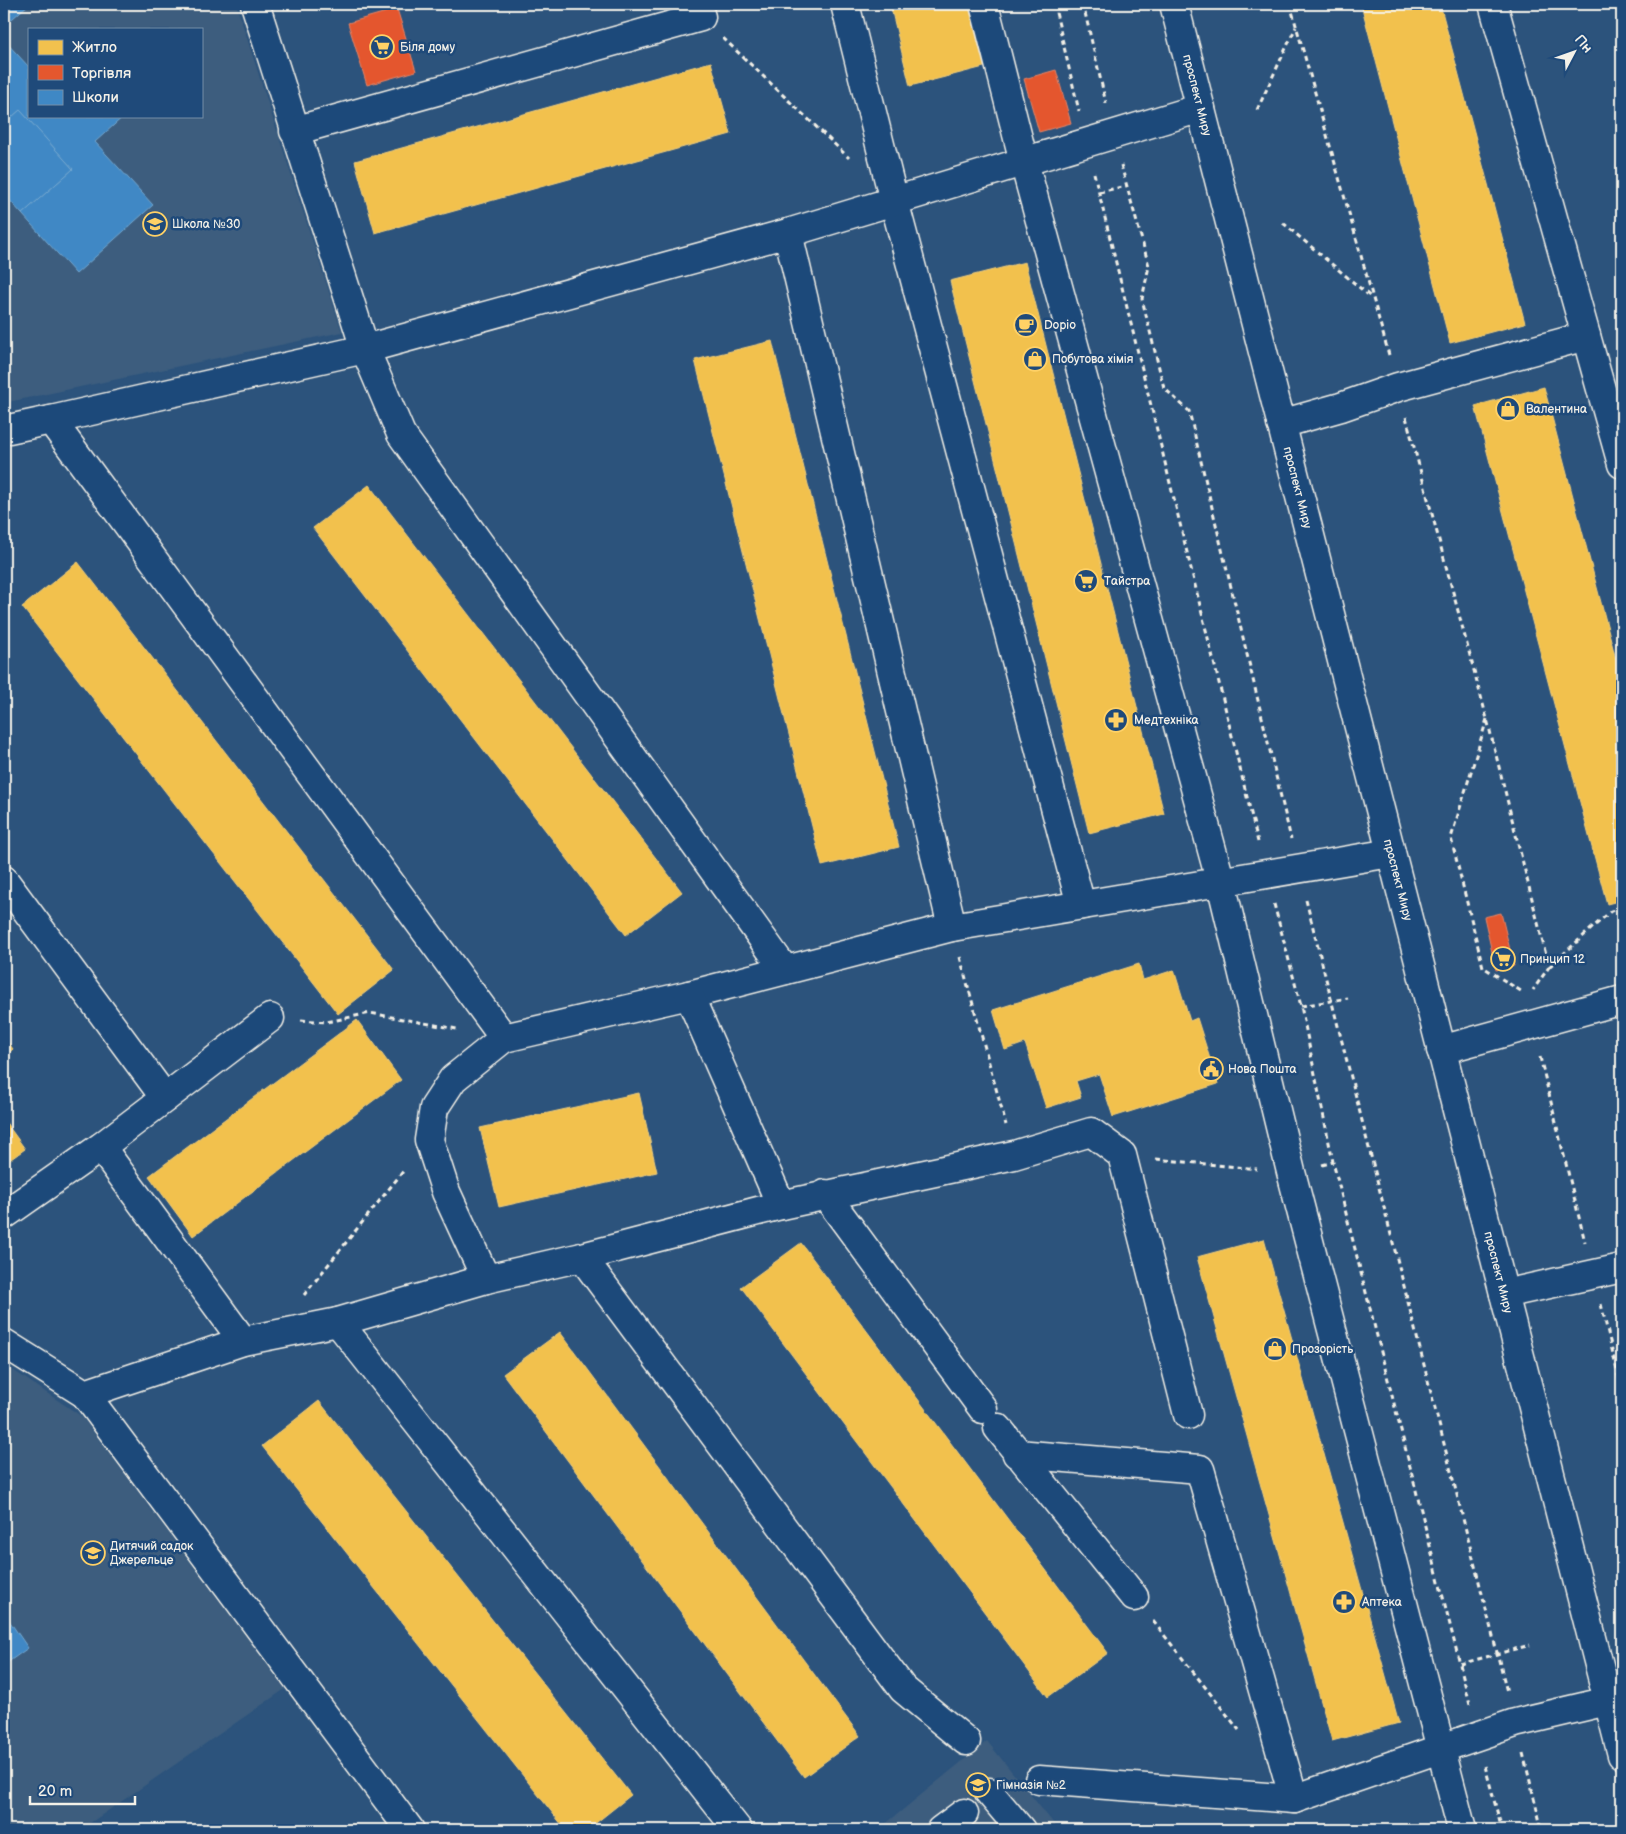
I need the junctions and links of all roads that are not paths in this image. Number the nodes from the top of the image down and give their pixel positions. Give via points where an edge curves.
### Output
1 (845, 4) edge
2 (984, 4) edge
3 (1174, 4) edge
4 (1493, 4) edge
5 (259, 5) edge
6 (699, 10) edge
7 (1200, 108) junction
8 (294, 131) junction
9 (1024, 162) junction
10 (894, 201) junction
11 (788, 233) junction
12 (1586, 336) junction
13 (365, 350) junction
14 (51, 420) junction
15 (1281, 424) junction
16 (4, 430) edge
17 (1622, 464) edge
18 (1391, 853) junction
19 (4, 880) edge
20 (1221, 883) junction
21 (1081, 905) junction
22 (952, 927) junction
23 (785, 970) junction
24 (689, 995) junction
25 (1622, 1000) edge
26 (270, 1018) road end
27 (504, 1038) junction
28 (1442, 1050) junction
29 (165, 1098) junction
30 (101, 1147) junction
31 (825, 1194) junction
32 (781, 1205) junction
33 (4, 1215) edge
34 (582, 1257) junction
35 (1622, 1268) edge
36 (486, 1279) junction
37 (1504, 1294) junction
38 (338, 1322) junction
39 (243, 1341) junction
40 (4, 1343) edge
41 (85, 1394) junction
42 (1188, 1415) dead end
43 (1017, 1454) junction
44 (1134, 1597) road end
45 (1608, 1701) junction
46 (966, 1741) dead end
47 (1440, 1749) junction
48 (1622, 1755) edge
49 (1039, 1780) dead end
50 (989, 1792) dead end
51 (1294, 1799) junction
52 (964, 1813) dead end
53 (410, 1830) edge
54 (738, 1830) edge
55 (941, 1830) edge
56 (1020, 1830) edge
57 (1462, 1830) edge

1 - 10 main road
2 - 9 main road
3 - 7 main road, проспект Миру
4 - 12 main road
5 - 8 main road
6 - 8 main road
7 - 9 main road
7 - 15 main road, проспект Миру
8 - 13 main road
9 - 10 main road
9 - 20 main road
10 - 11 main road
10 - 21 main road
11 - 13 main road
11 - 22 main road
12 - 15 main road via 1398,387
12 - 17 main road
13 - 14 main road
13 - 23 main road via 401,434
14 - 16 main road
14 - 27 main road
15 - 18 main road, проспект Миру
18 - 20 main road
18 - 28 main road, проспект Миру
19 - 29 main road
20 - 21 main road
20 - 47 main road via 1291,1172
21 - 22 main road
22 - 23 main road
23 - 24 main road
24 - 27 main road
24 - 32 main road
25 - 28 main road
26 - 29 main road
27 - 36 main road via 453,1079 434,1108 429,1140 446,1192
28 - 37 main road, проспект Миру
29 - 30 main road
30 - 33 main road
30 - 39 main road
31 - 32 main road
31 - 42 main road via 1014,1154 1091,1132 1122,1155
31 - 43 main road
32 - 34 main road
34 - 36 main road
34 - 46 main road via 903,1689
35 - 37 main road
36 - 38 main road
37 - 45 main road, проспект Миру
38 - 39 main road
38 - 54 main road
39 - 41 main road
40 - 41 main road
41 - 53 main road
43 - 44 main road
43 - 51 main road via 1200,1469
45 - 47 main road via 1515,1722
45 - 48 main road, проспект Миру
47 - 51 main road
47 - 57 main road
49 - 51 main road
50 - 56 main road
52 - 55 main road

